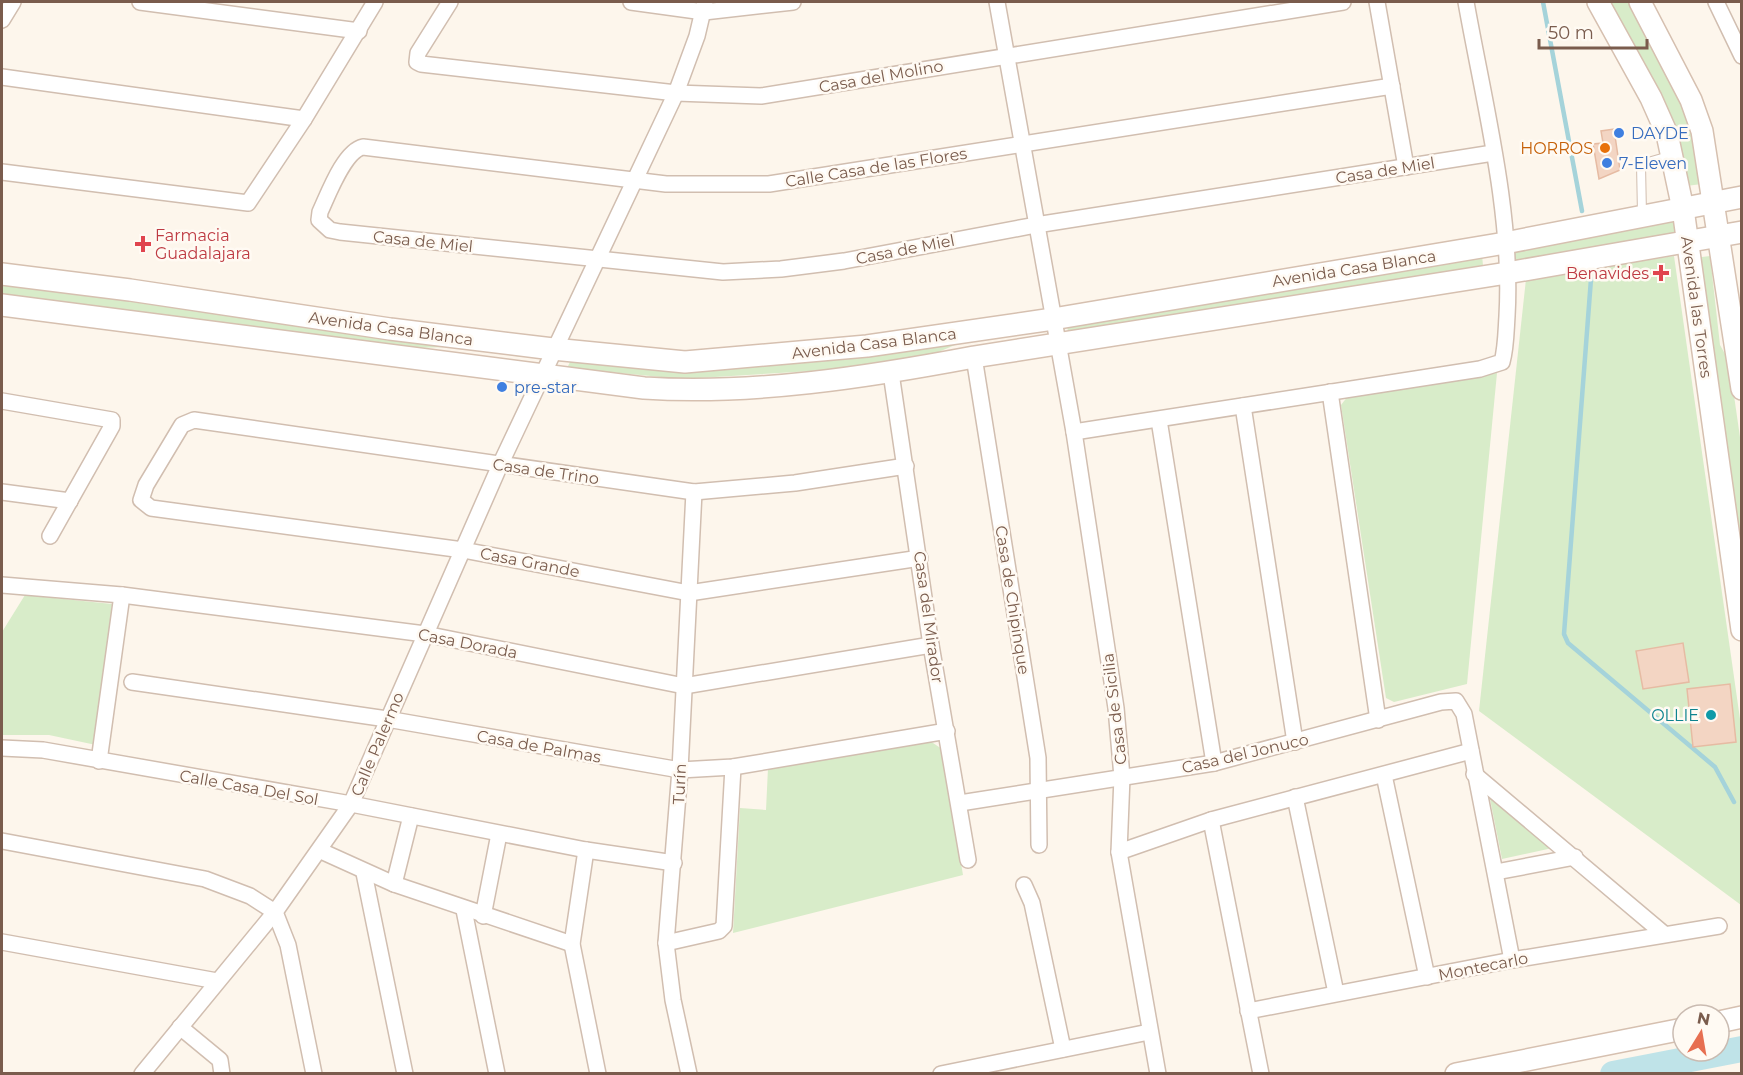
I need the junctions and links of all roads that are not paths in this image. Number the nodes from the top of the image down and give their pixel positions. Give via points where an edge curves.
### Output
1 (13, 2) edge
2 (140, 2) edge
3 (375, 2) edge
4 (450, 2) edge
5 (631, 2) edge
6 (793, 2) edge
7 (998, 2) edge
8 (1343, 2) edge
9 (1377, 2) edge
10 (1466, 2) edge
11 (1598, 2) edge
12 (1640, 2) edge
13 (1716, 2) edge
14 (705, 7) edge
15 (2, 20) edge
16 (359, 31) junction
17 (1736, 31) edge
18 (1007, 54) junction
19 (1742, 56) edge
20 (2, 77) edge
21 (1392, 86) junction
22 (676, 93) junction
23 (304, 119) junction
24 (1022, 144) junction
25 (1492, 153) junction
26 (1673, 155) junction
27 (1406, 167) junction
28 (2, 172) edge
29 (636, 178) junction
30 (1742, 197) edge
31 (1715, 202) junction
32 (1683, 209) junction
33 (1642, 217) junction
34 (319, 220) joint
35 (1036, 225) junction
36 (1742, 232) edge
37 (1718, 237) junction
38 (1505, 243) junction
39 (1688, 243) junction
40 (597, 261) junction
41 (1507, 273) junction
42 (2, 274) edge
43 (2, 305) edge
44 (1053, 319) junction
45 (1057, 344) junction
46 (553, 349) junction
47 (974, 357) junction
48 (543, 373) junction
49 (891, 373) junction
50 (1742, 389) edge
51 (1330, 392) junction
52 (2, 401) edge
53 (1243, 406) junction
54 (1159, 420) junction
55 (1074, 432) junction
56 (500, 465) junction
57 (906, 466) junction
58 (2, 492) edge
59 (694, 492) junction
60 (141, 500) joint
61 (70, 501) junction
62 (50, 536) dead end
63 (463, 550) junction
64 (920, 558) junction
65 (2, 585) edge
66 (689, 592) junction
67 (122, 595) junction
68 (1742, 630) edge
69 (425, 634) junction
70 (932, 645) junction
71 (132, 682) dead end
72 (684, 686) junction
73 (387, 720) junction
74 (1378, 720) junction
75 (947, 731) junction
76 (1295, 742) junction
77 (2, 748) edge
78 (1471, 751) junction
79 (99, 761) junction
80 (1214, 763) junction
81 (733, 767) junction
82 (680, 770) junction
83 (1474, 774) junction
84 (1384, 775) junction
85 (1122, 777) junction
86 (1037, 791) junction
87 (1295, 797) junction
88 (960, 803) junction
89 (351, 804) junction
90 (411, 816) junction
91 (1211, 820) junction
92 (499, 834) junction
93 (2, 841) edge
94 (1039, 845) dead end
95 (586, 850) junction
96 (321, 851) junction
97 (1119, 852) junction
98 (1575, 857) junction
99 (968, 860) dead end
100 (674, 863) junction
101 (1496, 872) junction
102 (364, 873) junction
103 (394, 885) junction
104 (1024, 885) dead end
105 (464, 910) junction
106 (275, 912) junction
107 (483, 916) junction
108 (1719, 926) dead end
109 (1664, 934) junction
110 (2, 942) edge
111 (666, 943) junction
112 (572, 944) junction
113 (1512, 960) junction
114 (1427, 977) junction
115 (217, 981) junction
116 (1336, 993) junction
117 (1248, 1011) junction
118 (180, 1027) junction
119 (1671, 1031) edge
120 (1149, 1032) junction
121 (1063, 1049) junction
122 (142, 1074) edge
123 (222, 1074) edge
124 (315, 1074) edge
125 (405, 1074) edge
126 (497, 1074) edge
127 (598, 1074) edge
128 (689, 1074) edge
129 (941, 1074) edge
130 (1158, 1074) edge
131 (1261, 1074) edge
132 (1456, 1074) edge

1 - 15 street
2 - 16 street
3 - 16 street
4 - 22 street, Casa del Molino via 418,53 417,62 425,66
5 - 14 street
6 - 14 street
7 - 18 street, Casa de Sicilia
8 - 18 street, Casa del Molino
9 - 21 street
10 - 25 street
11 - 26 street, Avenida las Torres via 1651,98
12 - 31 street, Avenida las Torres via 1691,100 1702,131
13 - 17 street
14 - 22 street, Calle Palermo
16 - 23 street
17 - 19 street
18 - 22 street, Casa del Molino via 782,94 741,98
18 - 24 street, Casa de Sicilia
20 - 23 street
21 - 24 street, Calle Casa de las Flores
21 - 27 street
22 - 29 street, Calle Palermo
23 - 28 street via 249,203
24 - 29 street, Calle Casa de las Flores via 769,184 698,185
24 - 35 street, Casa de Sicilia
25 - 27 street, Casa de Miel
25 - 38 street
26 - 32 street, Avenida las Torres
26 - 33 lane via 1641,164
27 - 35 street, Casa de Miel
29 - 34 street, Calle Casa de las Flores via 357,148 348,157
29 - 40 street, Calle Palermo
30 - 31 street, Avenida Casa Blanca
31 - 32 street, Avenida Casa Blanca
31 - 37 street, Avenida las Torres
32 - 33 street, Avenida Casa Blanca
32 - 39 street, Avenida las Torres
33 - 38 street, Avenida Casa Blanca
34 - 40 street, Casa de Miel via 330,230 340,232
35 - 40 street, Casa de Miel via 781,269 723,272
35 - 44 street, Casa de Sicilia
36 - 37 street, Avenida Casa Blanca
37 - 39 street, Avenida Casa Blanca
37 - 50 street, Avenida las Torres
38 - 41 street
38 - 44 street, Avenida Casa Blanca
39 - 41 street, Avenida Casa Blanca
39 - 68 street, Avenida las Torres
40 - 46 street, Calle Palermo
41 - 45 street, Avenida Casa Blanca
41 - 51 street via 1502,362 1480,369
42 - 46 street, Avenida Casa Blanca
43 - 48 street, Avenida Casa Blanca
44 - 45 street, Casa de Sicilia
44 - 46 street, Avenida Casa Blanca via 867,346 686,362
45 - 47 street, Avenida Casa Blanca
45 - 55 street, Casa de Sicilia
46 - 48 street, Calle Palermo
47 - 49 street, Avenida Casa Blanca
47 - 86 street, Casa de Chipinque via 1038,758
48 - 49 street, Avenida Casa Blanca via 644,388 706,390
48 - 56 street, Calle Palermo
49 - 57 street, Casa del Mirador
51 - 53 street
51 - 74 street
52 - 61 street via 112,420
53 - 54 street
53 - 76 street
54 - 55 street
54 - 80 street
55 - 85 street, Casa de Sicilia via 1116,708
56 - 59 street, Casa de Trino
56 - 60 street, Casa de Trino via 187,421 146,485
56 - 63 street, Calle Palermo
57 - 59 street, Casa de Trino via 795,483
57 - 64 street, Casa del Mirador
58 - 61 street
59 - 66 street, Turín
60 - 63 street, Casa Grande via 151,508
61 - 62 street
63 - 66 street, Casa Grande
63 - 69 street, Calle Palermo
64 - 66 street, Casa Grande
64 - 70 street, Casa del Mirador
65 - 67 street, Casa Dorada
66 - 72 street, Turín
67 - 69 street, Casa Dorada
67 - 79 street
69 - 72 street, Casa Dorada
69 - 73 street, Calle Palermo
70 - 72 street, Casa Dorada
70 - 75 street, Casa del Mirador
71 - 73 street, Casa de Palmas
72 - 82 street, Turín
73 - 82 street, Casa de Palmas
73 - 89 street, Calle Palermo
74 - 76 street, Casa del Jonuco
74 - 78 street, Casa del Jonuco via 1456,701 1464,714
75 - 81 street, Casa de Palmas
75 - 88 street, Casa del Mirador
76 - 80 street, Casa del Jonuco
77 - 79 street, Calle Casa Del Sol via 43,750
78 - 83 street
78 - 84 street
79 - 89 street, Calle Casa Del Sol
80 - 85 street, Casa del Jonuco
81 - 82 street, Casa de Palmas
81 - 111 street via 724,926 719,931
82 - 100 street, Turín
83 - 98 street
83 - 101 street
84 - 87 street
84 - 114 street
85 - 86 street, Casa del Jonuco
85 - 97 street, Casa de Sicilia
86 - 88 street, Casa del Jonuco
86 - 94 street, Casa de Chipinque
87 - 91 street
87 - 116 street
88 - 99 street, Casa del Mirador
89 - 90 street, Calle Casa Del Sol
89 - 96 street, Calle Palermo
90 - 92 street, Calle Casa Del Sol
90 - 103 street
91 - 97 street
91 - 117 street
92 - 95 street, Calle Casa Del Sol
92 - 107 street
93 - 106 street via 205,879 250,896
95 - 100 street, Calle Casa Del Sol
95 - 112 street
96 - 102 street
96 - 106 street, Calle Palermo
97 - 120 street, Casa de Sicilia
98 - 101 street
98 - 109 street
100 - 111 street, Turín
101 - 113 street
102 - 103 street
102 - 125 street
103 - 105 street
104 - 121 street via 1032,903
105 - 107 street
105 - 126 street
106 - 115 street, Calle Palermo
106 - 124 street via 288,945
107 - 112 street
108 - 109 street, Montecarlo
109 - 113 street, Montecarlo
110 - 115 street
111 - 128 street, Turín
112 - 127 street
113 - 114 street, Montecarlo
114 - 116 street, Montecarlo
115 - 118 street, Calle Palermo
116 - 117 street, Montecarlo
117 - 131 street
118 - 122 street, Calle Palermo
118 - 123 street via 220,1060
119 - 132 street
120 - 121 street
120 - 130 street, Casa de Sicilia
121 - 129 street

